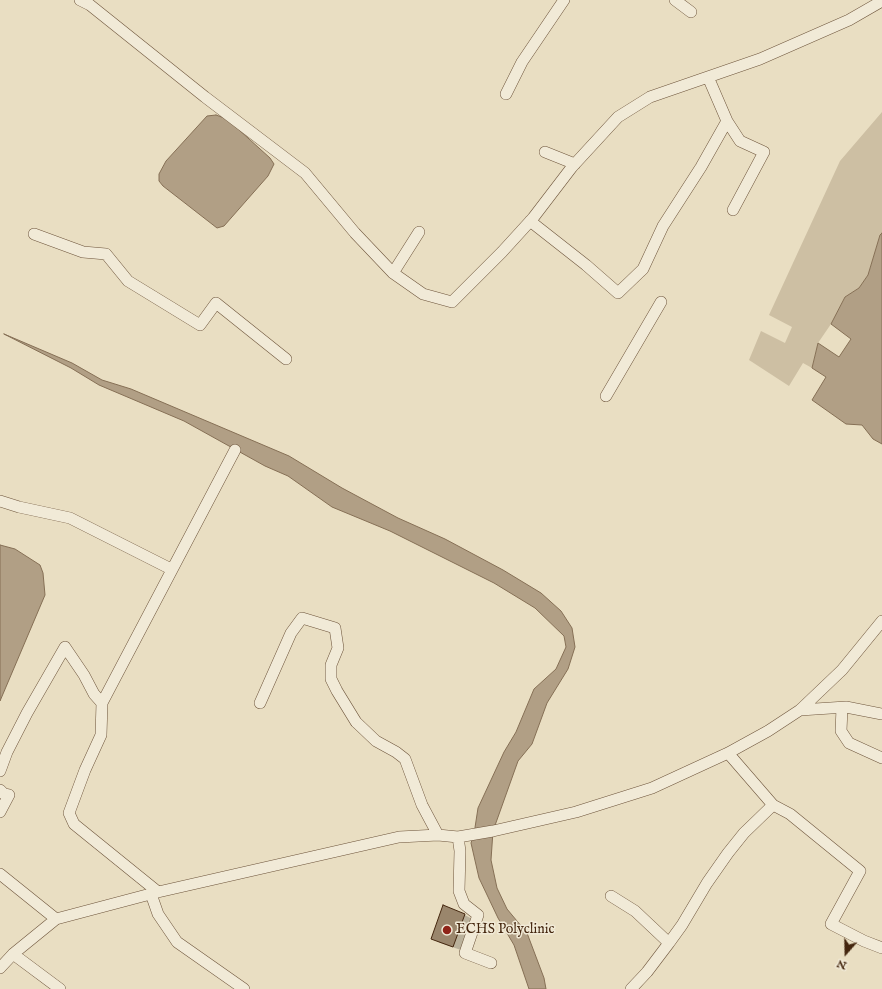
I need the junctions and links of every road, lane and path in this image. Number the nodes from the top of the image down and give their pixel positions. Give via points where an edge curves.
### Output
1 (80, 0) edge
2 (564, 0) edge
3 (675, 0) edge
4 (882, 1) edge
5 (691, 12) dead end
6 (708, 77) junction
7 (506, 94) dead end
8 (727, 121) junction
9 (545, 152) dead end
10 (575, 164) junction
11 (733, 210) dead end
12 (530, 221) junction
13 (419, 232) dead end
14 (34, 234) dead end
15 (393, 273) junction
16 (660, 302) dead end
17 (286, 358) dead end
18 (606, 396) dead end
19 (235, 450) dead end
20 (0, 501) edge
21 (171, 569) junction
22 (882, 621) edge
23 (260, 702) dead end
24 (102, 703) junction
25 (842, 708) junction
26 (800, 710) junction
27 (882, 714) edge
28 (728, 753) junction
29 (882, 758) edge
30 (0, 771) edge
31 (0, 790) edge
32 (773, 805) junction
33 (0, 812) edge
34 (438, 835) junction
35 (458, 837) junction
36 (0, 874) edge
37 (154, 893) junction
38 (611, 896) dead end
39 (56, 919) junction
40 (669, 943) junction
41 (882, 948) edge
42 (13, 954) junction
43 (491, 963) dead end
44 (0, 968) edge
45 (60, 989) edge
46 (244, 989) edge
47 (631, 989) edge

1 - 15 street via 90,5 205,97 306,173 355,233
2 - 7 street via 522,62
3 - 5 street
4 - 6 street via 827,30 760,59
6 - 8 street
6 - 10 street via 650,97 618,117
8 - 11 street via 740,141 764,152
8 - 12 street via 663,226 643,269 618,293
9 - 10 street
10 - 12 street
12 - 15 street via 481,275 452,302 423,294
13 - 15 street
14 - 17 street via 83,252 106,254 128,280 200,325 216,303
16 - 18 street
19 - 21 street
20 - 21 street via 70,518
21 - 24 street
22 - 26 street via 842,670
23 - 34 street via 291,633 302,618 335,628 338,648 331,665 331,679 356,722 376,741 405,759 422,805
24 - 30 street via 65,646 27,713
24 - 37 street via 101,735 69,813 74,824
25 - 26 street
25 - 27 street
25 - 29 street via 841,731 849,743
26 - 28 street
28 - 32 street
28 - 35 street via 652,788 576,812
31 - 33 street via 9,795
32 - 40 street via 744,833 728,853
32 - 41 street via 790,814 860,871 831,924
34 - 35 street
34 - 37 street via 399,837
35 - 43 street via 459,891 464,904 478,915 465,953
36 - 39 street
37 - 39 street
37 - 46 street via 158,914 177,942
38 - 40 street via 635,911
39 - 42 street
40 - 47 street
42 - 44 street
42 - 45 street

